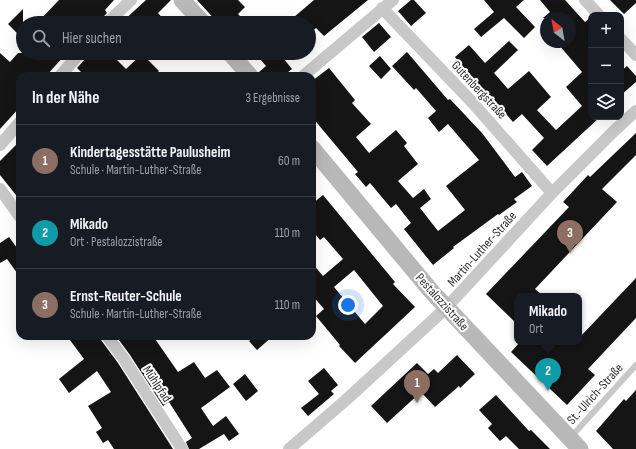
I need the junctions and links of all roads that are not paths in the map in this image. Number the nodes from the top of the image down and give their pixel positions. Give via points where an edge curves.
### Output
1 (131, 0) edge
2 (182, 0) edge
3 (393, 0) edge
4 (585, 0) edge
5 (382, 8) junction
6 (596, 12) edge
7 (114, 16) edge
8 (197, 16) edge
9 (624, 42) edge
10 (636, 56) edge
11 (74, 60) edge
12 (236, 60) edge
13 (63, 72) edge
14 (247, 72) edge
15 (308, 72) edge
16 (636, 111) edge
17 (16, 127) edge
18 (0, 145) edge
19 (316, 153) edge
20 (0, 189) edge
21 (552, 193) junction
22 (16, 211) edge
23 (446, 308) junction
24 (110, 340) edge
25 (636, 365) edge
26 (575, 444) edge
27 (182, 449) edge
28 (289, 449) edge

1 - 7 street
2 - 8 main road
3 - 5 street
4 - 6 street
5 - 15 street
5 - 21 street, Gutenbergstraße via 472,102
9 - 10 street
11 - 13 street
12 - 14 main road
16 - 21 street, Martin-Luther-Straße
17 - 18 street
19 - 23 main road, Pestalozzistraße
20 - 22 street
21 - 23 street, Martin-Luther-Straße
23 - 26 main road, Pestalozzistraße
23 - 28 street, Martin-Luther-Straße
24 - 27 street, Mühlpfad
25 - 26 lane, St.-Ulrich-Straße

